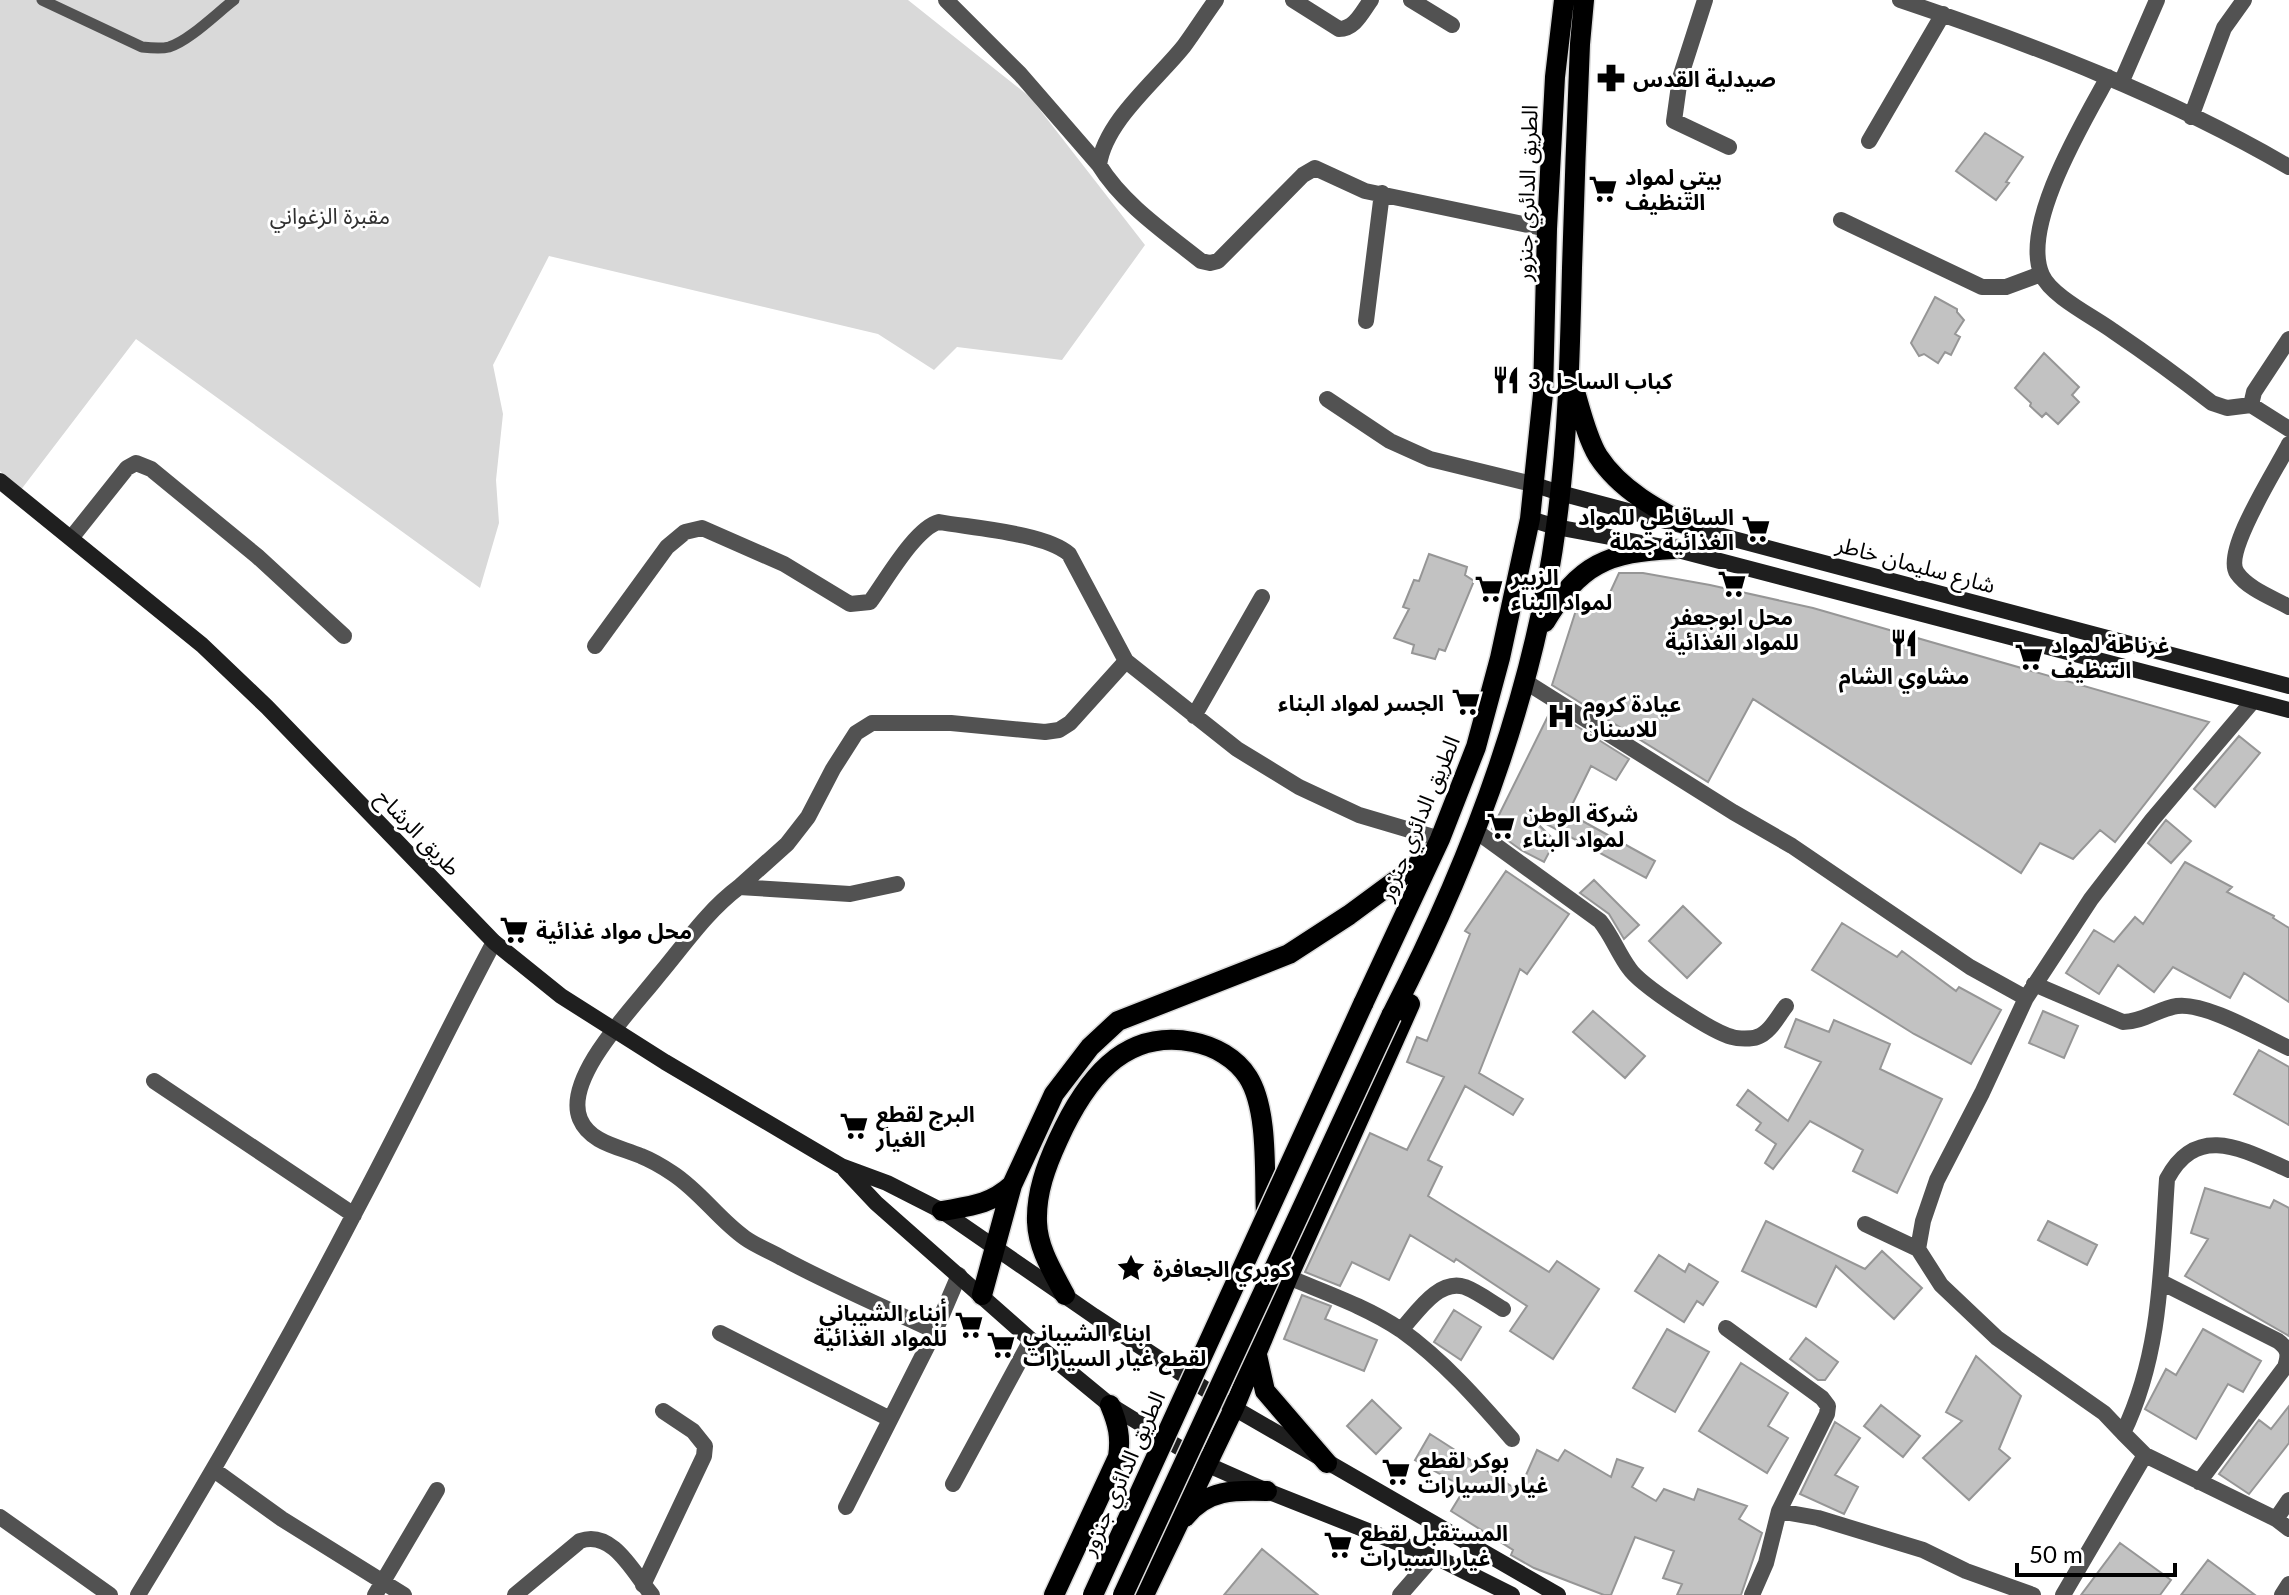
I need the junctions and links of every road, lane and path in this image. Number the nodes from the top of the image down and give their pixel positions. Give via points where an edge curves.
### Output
1 (42, 0) edge
2 (234, 0) edge
3 (946, 0) edge
4 (1216, 0) edge
5 (1293, 0) edge
6 (1371, 0) edge
7 (1411, 0) edge
8 (1564, 0) edge
9 (1584, 0) edge
10 (1705, 0) edge
11 (1900, 0) edge
12 (2244, 0) edge
13 (2151, 2) edge
14 (1943, 14) junction
15 (1452, 25) dead end
16 (2115, 80) junction
17 (2191, 117) junction
18 (1869, 141) dead end
19 (1729, 147) dead end
20 (1099, 165) junction
21 (2289, 167) edge
22 (1382, 193) junction
23 (1841, 220) dead end
24 (1547, 229) junction
25 (2041, 274) junction
26 (1366, 321) dead end
27 (2289, 339) edge
28 (1569, 375) junction
29 (1327, 399) dead end
30 (2251, 405) junction
31 (2289, 429) edge
32 (2289, 444) edge
33 (0, 481) edge
34 (1532, 484) junction
35 (1560, 493) junction
36 (1530, 519) junction
37 (1556, 527) junction
38 (1693, 528) junction
39 (72, 537) junction
40 (1674, 549) junction
41 (1262, 597) dead end
42 (2289, 607) edge
43 (1537, 635) junction
44 (344, 636) dead end
45 (595, 646) dead end
46 (1126, 661) junction
47 (1526, 682) junction
48 (2289, 685) edge
49 (2253, 701) junction
50 (2289, 710) edge
51 (1194, 716) junction
52 (1476, 831) junction
53 (1436, 846) junction
54 (897, 884) dead end
55 (739, 887) junction
56 (1444, 901) junction
57 (494, 942) junction
58 (2030, 991) junction
59 (1786, 1006) dead end
60 (613, 1028) junction
61 (2289, 1048) edge
62 (154, 1081) dead end
63 (841, 1166) junction
64 (2289, 1170) edge
65 (1012, 1185) junction
66 (942, 1211) junction
67 (354, 1215) junction
68 (1266, 1215) junction
69 (1865, 1224) dead end
70 (995, 1247) junction
71 (1918, 1249) junction
72 (959, 1275) junction
73 (1288, 1277) junction
74 (2161, 1282) junction
75 (982, 1295) junction
76 (1065, 1295) junction
77 (1503, 1309) dead end
78 (1726, 1328) dead end
79 (1401, 1330) junction
80 (935, 1331) junction
81 (720, 1333) dead end
82 (1031, 1340) junction
83 (1257, 1353) junction
84 (1110, 1405) junction
85 (1234, 1408) junction
86 (663, 1411) dead end
87 (890, 1419) junction
88 (2123, 1433) junction
89 (1512, 1439) dead end
90 (2145, 1455) junction
91 (1327, 1463) junction
92 (1206, 1464) junction
93 (214, 1470) junction
94 (2199, 1482) junction
95 (953, 1484) dead end
96 (437, 1490) dead end
97 (1267, 1491) junction
98 (2289, 1500) edge
99 (846, 1507) dead end
100 (1779, 1511) junction
101 (0, 1517) edge
102 (2283, 1524) edge
103 (1173, 1533) junction
104 (1433, 1557) junction
105 (2289, 1584) edge
106 (378, 1589) edge
107 (648, 1590) edge
108 (110, 1595) edge
109 (138, 1595) edge
110 (404, 1595) edge
111 (515, 1595) edge
112 (1054, 1595) edge
113 (1093, 1595) edge
114 (1123, 1595) edge
115 (1144, 1595) edge
116 (1400, 1595) edge
117 (1512, 1595) edge
118 (1558, 1595) edge
119 (1752, 1595) edge
120 (2033, 1595) edge
121 (2063, 1595) edge
122 (2282, 1595) edge

1 - 2 lane via 154,49 170,47
3 - 20 street
4 - 20 street via 1125,113
5 - 6 street via 1339,29 1357,20
7 - 15 street
8 - 24 main road, الطريق الدائري جنزور
9 - 28 main road
10 - 19 street via 1680,78 1674,121
11 - 14 street
12 - 17 street via 2224,28
13 - 16 street
14 - 16 street
14 - 18 street
16 - 17 street
16 - 25 street via 2068,150 2042,217 2036,243
17 - 21 street
20 - 22 street via 1150,219 1210,263 1311,169
22 - 24 street
22 - 26 street
23 - 25 street via 1982,287 2006,287
24 - 34 main road, الطريق الدائري جنزور via 1543,394
25 - 30 street via 2077,307 2212,403 2227,408
27 - 30 street
28 - 35 main road
28 - 38 main road via 1596,454 1654,508
29 - 34 street via 1390,441 1430,459
30 - 31 street
32 - 42 street via 2233,560 2236,572 2248,583
33 - 39 main road, طريق الرشاح
34 - 35 main road, شارع سليمان خاطر
34 - 36 main road, الطريق الدائري جنزور
35 - 37 main road
35 - 38 main road, شارع سليمان خاطر
36 - 37 main road
36 - 53 main road, الطريق الدائري جنزور via 1476,747
37 - 40 main road
37 - 43 main road
38 - 48 main road, شارع سليمان خاطر
39 - 44 street via 136,463 151,469 257,556
39 - 57 main road, طريق الرشاح via 202,645 267,707
40 - 43 main road via 1633,551 1590,569 1563,591
40 - 49 main road
41 - 51 street
43 - 47 main road
45 - 46 street via 667,547 685,532 702,528 784,564 850,604 862,605 870,602 926,528 939,522 1059,545 1075,564
46 - 51 street
46 - 55 street via 1059,730 872,723 856,733 787,844
47 - 52 main road
47 - 58 street via 1792,846 1970,967
49 - 50 main road
49 - 58 street via 2091,899
51 - 53 street via 1299,787
52 - 56 main road
52 - 59 street via 1600,921 1630,970 1702,1022 1733,1038 1756,1038
53 - 65 main road via 1349,915 1289,954 1118,1021 1054,1094
53 - 68 main road, الطريق الدائري جنزور, bridge
54 - 55 street via 850,894
55 - 60 street via 693,930
56 - 73 main road via 1408,1010
56 - 114 main road, bridge
57 - 60 main road, طريق الرشاح via 561,996
57 - 67 street
58 - 61 street via 2123,1022 2175,1006 2197,1006
58 - 71 street via 1937,1180
60 - 63 main road, طريق الرشاح
60 - 80 street via 579,1088 577,1105 588,1131 673,1174 744,1237
62 - 67 street
63 - 66 main road
63 - 72 main road
64 - 74 street via 2226,1145 2185,1154 2167,1179
65 - 66 main road via 977,1207
65 - 70 main road
66 - 70 main road
67 - 93 street
68 - 76 main road via 1260,1114 1247,1075 1226,1054 1202,1044 1173,1038 1131,1048 1095,1075 1068,1118 1040,1190 1040,1243
68 - 113 main road, الطريق الدائري جنزور, bridge
69 - 71 street
70 - 75 main road
70 - 76 main road
71 - 88 street via 1941,1285 1997,1338 2104,1413
72 - 75 main road
72 - 80 street
73 - 79 street
73 - 83 main road
74 - 88 street via 2153,1341
74 - 94 street via 2278,1341 2289,1356
75 - 82 main road
76 - 85 main road
77 - 79 street via 1451,1285 1436,1292
78 - 100 street via 1828,1406
79 - 89 street via 1477,1398
80 - 87 street
81 - 87 street
82 - 84 main road
82 - 95 street
83 - 85 main road
83 - 91 main road via 1265,1391
84 - 92 main road
84 - 112 main road via 1119,1426 1118,1457
85 - 91 main road
85 - 92 main road
86 - 107 street via 705,1446
87 - 99 street
88 - 90 street
90 - 94 street
90 - 121 street
91 - 118 main road
92 - 97 main road
92 - 103 main road
93 - 106 street
93 - 109 street
94 - 102 street
96 - 106 street
97 - 103 main road via 1212,1495 1192,1508
97 - 104 main road
98 - 102 street
100 - 119 street
100 - 120 street via 1923,1550
101 - 108 street
103 - 115 main road
104 - 116 street
104 - 117 main road
105 - 122 street
106 - 110 street
107 - 111 street via 621,1555 591,1537

